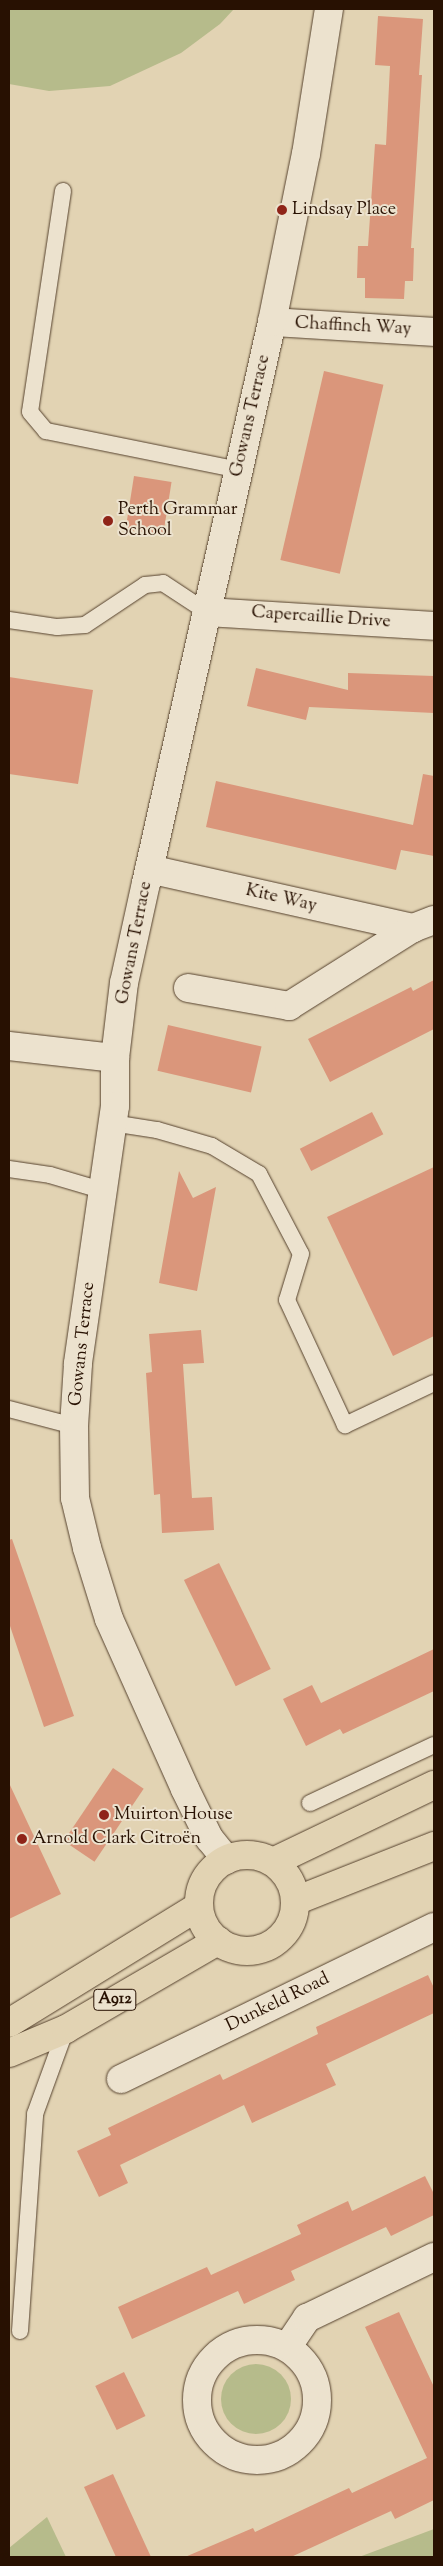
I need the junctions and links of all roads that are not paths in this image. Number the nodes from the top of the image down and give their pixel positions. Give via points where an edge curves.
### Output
1 (330, 9) edge
2 (62, 191) dead end
3 (272, 322) junction
4 (434, 332) edge
5 (239, 470) junction
6 (207, 612) junction
7 (9, 620) edge
8 (434, 626) edge
9 (149, 869) junction
10 (423, 924) edge
11 (188, 988) dead end
12 (9, 1046) edge
13 (116, 1058) junction
14 (112, 1122) junction
15 (9, 1169) edge
16 (101, 1190) junction
17 (434, 1383) edge
18 (9, 1409) edge
19 (74, 1426) junction
20 (434, 1745) edge
21 (434, 1786) edge
22 (310, 1803) dead end
23 (434, 1846) edge
24 (227, 1860) junction
25 (273, 1862) junction
26 (295, 1901) junction
27 (199, 1906) junction
28 (434, 1927) edge
29 (218, 1941) junction
30 (9, 2023) edge
31 (66, 2029) junction
32 (9, 2053) edge
33 (121, 2079) dead end
34 (434, 2257) edge
35 (20, 2331) dead end
36 (288, 2346) junction

1 - 3 street, Gowans Terrace via 306,154
2 - 5 lane via 30,412 46,431
3 - 4 street, Chaffinch Way
3 - 5 street, Gowans Terrace
5 - 6 street, Gowans Terrace
6 - 7 lane via 164,583 145,585 85,625 57,627
6 - 8 street, Capercaillie Drive
6 - 9 street, Gowans Terrace
9 - 10 street, Kite Way
9 - 13 street, Gowans Terrace via 124,983
10 - 11 street, Kite Way via 289,1006
12 - 13 street
13 - 14 street, Gowans Terrace
14 - 16 street, Gowans Terrace
14 - 17 lane via 157,1130 212,1146 259,1174 301,1254 286,1300 345,1425
15 - 16 lane via 50,1175
16 - 19 street, Gowans Terrace via 78,1364
18 - 19 lane
19 - 24 street, Gowans Terrace via 75,1498 109,1619 185,1789 209,1838
20 - 22 lane
21 - 25 main road
23 - 26 main road
24 - 25 main road via 245,1854
24 - 27 main road via 206,1876
25 - 26 main road via 288,1879
26 - 29 main road via 293,1916 276,1941 262,1948 240,1949
27 - 29 main road via 202,1920
27 - 30 main road, A912
28 - 33 street, Dunkeld Road
29 - 31 main road, A912
31 - 32 main road, A912
31 - 35 lane via 35,2114
34 - 36 street via 307,2318
36 - 36 street via 262,2339 246,2340 217,2355 206,2368 196,2402 199,2417 210,2438 226,2452 253,2461 273,2459 292,2450 306,2436 315,2418 316,2383 308,2367

